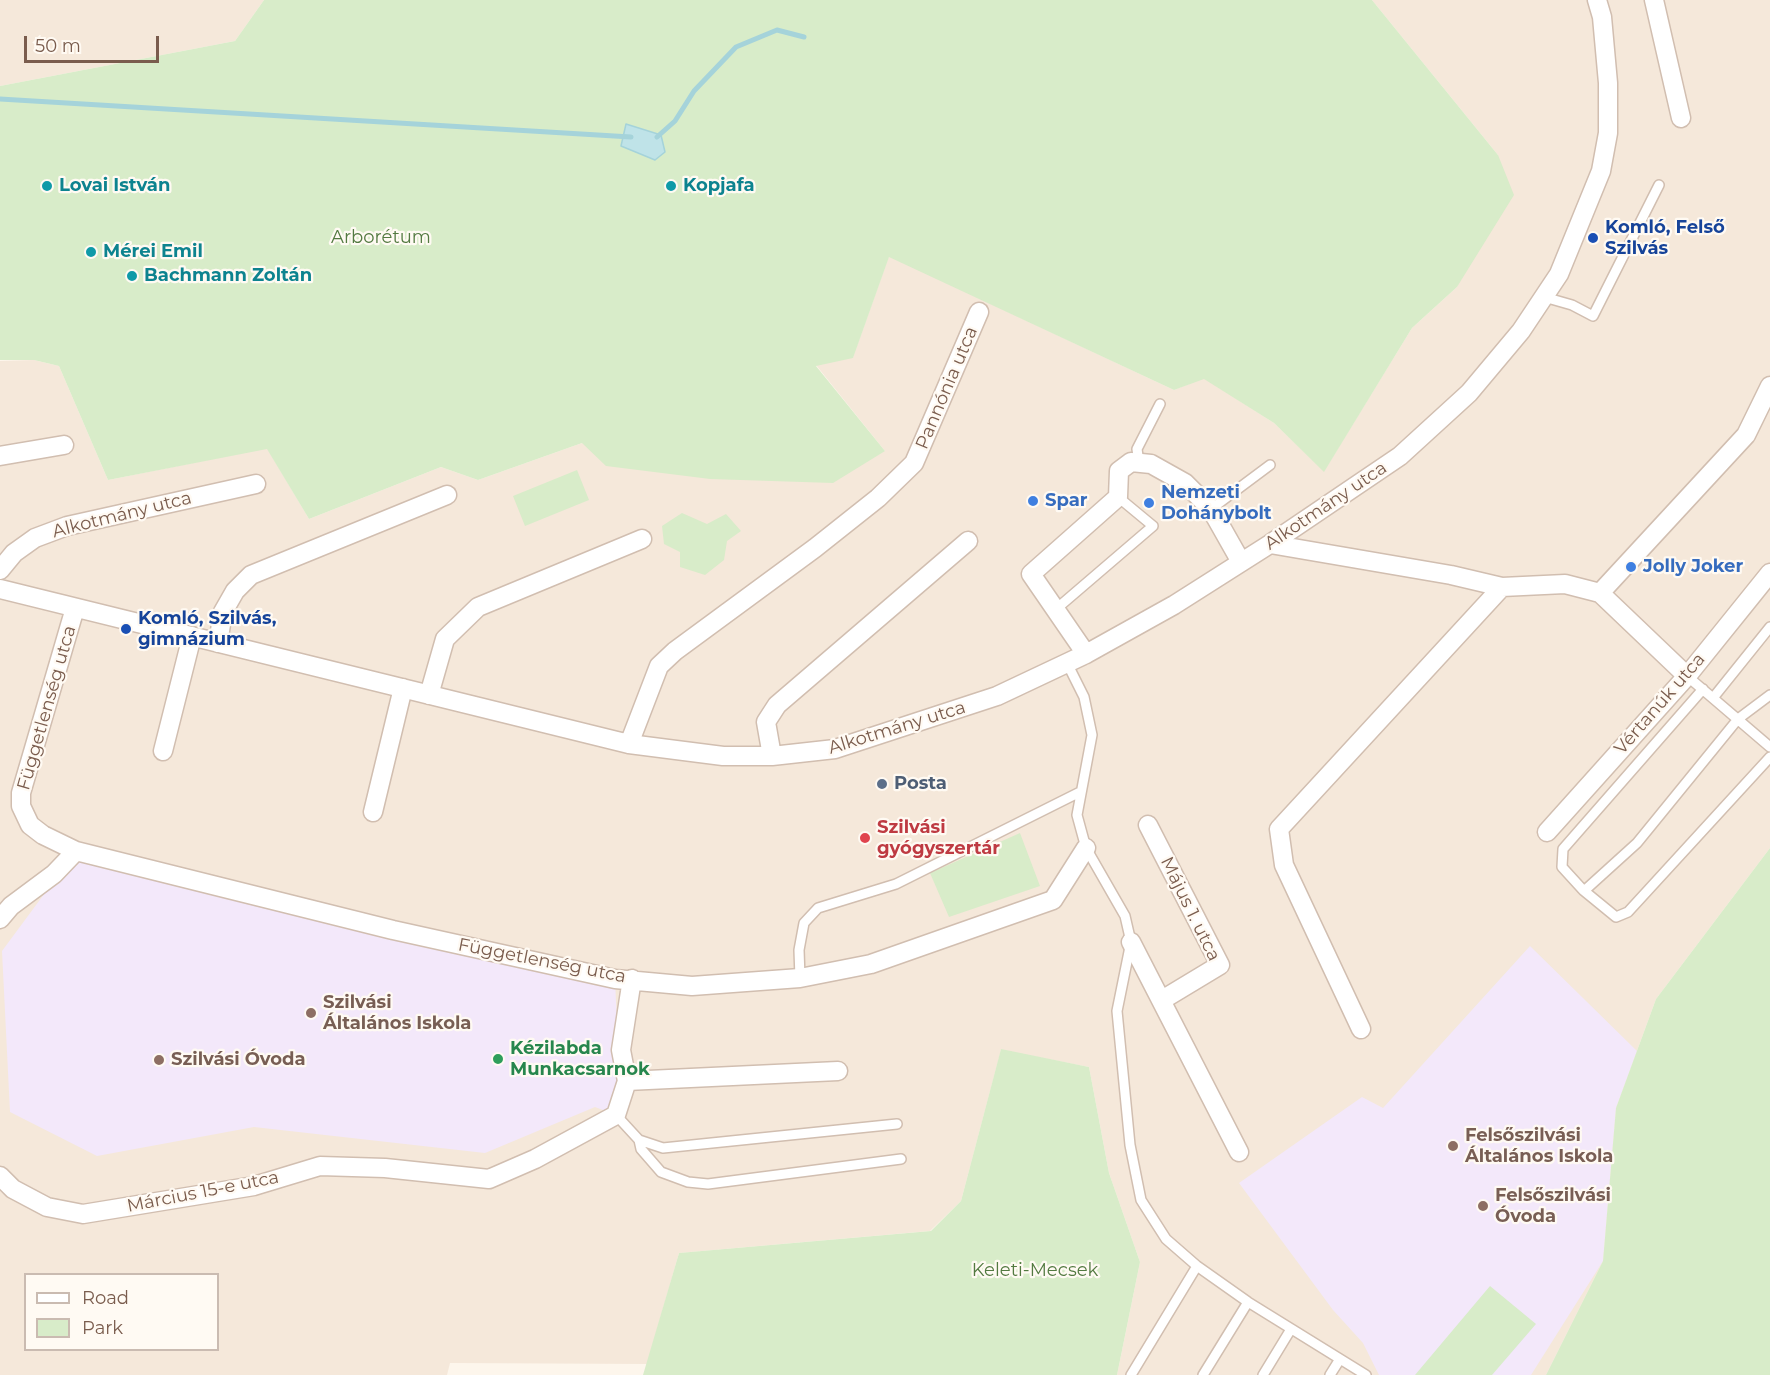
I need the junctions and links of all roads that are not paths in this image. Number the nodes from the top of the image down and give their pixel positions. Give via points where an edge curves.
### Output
1 (1597, 0) edge
2 (1654, 0) edge
3 (1681, 118) dead end
4 (1659, 184) dead end
5 (1544, 297) junction
6 (979, 312) dead end
7 (1770, 386) edge
8 (1160, 404) dead end
9 (64, 445) dead end
10 (0, 456) edge
11 (1139, 463) junction
12 (1270, 465) dead end
13 (256, 484) dead end
14 (447, 495) dead end
15 (1118, 497) junction
16 (1211, 509) junction
17 (642, 539) dead end
18 (968, 541) dead end
19 (1270, 544) junction
20 (1241, 562) junction
21 (0, 570) edge
22 (1770, 573) edge
23 (1502, 587) junction
24 (0, 589) edge
25 (1600, 593) junction
26 (75, 608) junction
27 (1055, 610) junction
28 (1770, 627) edge
29 (192, 636) junction
30 (218, 643) junction
31 (1086, 654) junction
32 (1067, 663) junction
33 (1687, 676) junction
34 (403, 688) junction
35 (1702, 689) junction
36 (429, 695) junction
37 (1770, 695) edge
38 (1713, 698) junction
39 (1738, 719) junction
40 (629, 744) junction
41 (1770, 747) edge
42 (163, 751) dead end
43 (772, 756) junction
44 (1770, 757) edge
45 (1080, 792) junction
46 (374, 812) dead end
47 (1148, 825) dead end
48 (1547, 832) dead end
49 (1086, 848) junction
50 (76, 851) junction
51 (1584, 891) junction
52 (0, 920) edge
53 (1131, 942) junction
54 (800, 978) junction
55 (632, 979) junction
56 (1162, 1000) junction
57 (1361, 1029) dead end
58 (838, 1071) dead end
59 (627, 1081) junction
60 (616, 1115) junction
61 (897, 1124) dead end
62 (639, 1140) junction
63 (1239, 1152) dead end
64 (902, 1159) dead end
65 (0, 1176) edge
66 (1197, 1266) junction
67 (1248, 1302) junction
68 (1291, 1329) junction
69 (1340, 1359) junction
70 (1131, 1375) edge
71 (1203, 1375) edge
72 (1263, 1375) edge
73 (1330, 1375) edge
74 (1366, 1375) edge

1 - 5 street, Alkotmány utca via 1608,83 1605,156 1578,232
2 - 3 street
4 - 5 lane via 1593,316
5 - 19 street, Alkotmány utca via 1469,393 1418,440
6 - 40 street, Pannónia utca via 914,463 815,548 659,666
7 - 25 street via 1746,435
8 - 11 lane via 1137,449
9 - 10 street
11 - 15 street via 1131,462 1119,471
11 - 16 street via 1151,464 1185,483
12 - 16 lane
13 - 21 street, Alkotmány utca via 67,525 35,538 14,553
14 - 30 street via 251,575 235,591 223,612
15 - 27 street via 1031,574
15 - 27 lane via 1154,526
16 - 20 street
17 - 36 street via 478,607 445,639
18 - 43 street via 777,705 766,722
19 - 20 street, Alkotmány utca
19 - 23 street
20 - 31 street, Alkotmány utca
22 - 33 street, Vértanúk utca
23 - 25 street via 1565,584
23 - 57 street via 1279,828 1284,865
24 - 26 street, Alkotmány utca
25 - 33 street
26 - 29 street, Alkotmány utca
26 - 50 street, Függetlenség utca via 21,793 21,806 30,825
27 - 31 street
28 - 38 lane
29 - 30 street, Alkotmány utca
29 - 42 street
30 - 34 street, Alkotmány utca
31 - 32 street, Alkotmány utca
32 - 43 street, Alkotmány utca via 997,696 903,729 835,749
32 - 45 lane via 1084,697 1092,735
33 - 35 lane
33 - 48 street, Vértanúk utca
34 - 36 street, Alkotmány utca
34 - 46 street
35 - 38 lane
35 - 51 lane via 1563,849 1562,867
36 - 40 street, Alkotmány utca
37 - 39 lane
38 - 39 lane
39 - 41 lane
39 - 51 lane via 1637,843
40 - 43 street, Alkotmány utca via 723,756
44 - 51 lane via 1628,912 1616,917
45 - 49 lane via 1077,815
45 - 54 lane via 896,884 818,908 804,923 799,950
47 - 56 street, Május 1. utca via 1220,965
49 - 53 lane via 1125,916
49 - 54 street, Függetlenség utca via 1053,900 871,964
50 - 52 street
50 - 55 street, Függetlenség utca via 393,930 615,979
53 - 56 street
53 - 66 lane via 1117,1011 1130,1145 1141,1200 1166,1239
54 - 55 street, Függetlenség utca via 692,986
55 - 59 street via 621,1050
56 - 63 street
58 - 59 street
59 - 60 street
60 - 62 lane
60 - 65 street, Március 15-e utca via 535,1160 489,1179 320,1166 254,1186 83,1214 47,1207 13,1189
61 - 62 lane via 663,1148
62 - 64 lane via 647,1159 661,1172 688,1182 708,1184
66 - 67 lane
66 - 70 lane
67 - 68 lane
67 - 71 lane
68 - 69 lane
68 - 72 lane
69 - 73 lane
69 - 74 lane

